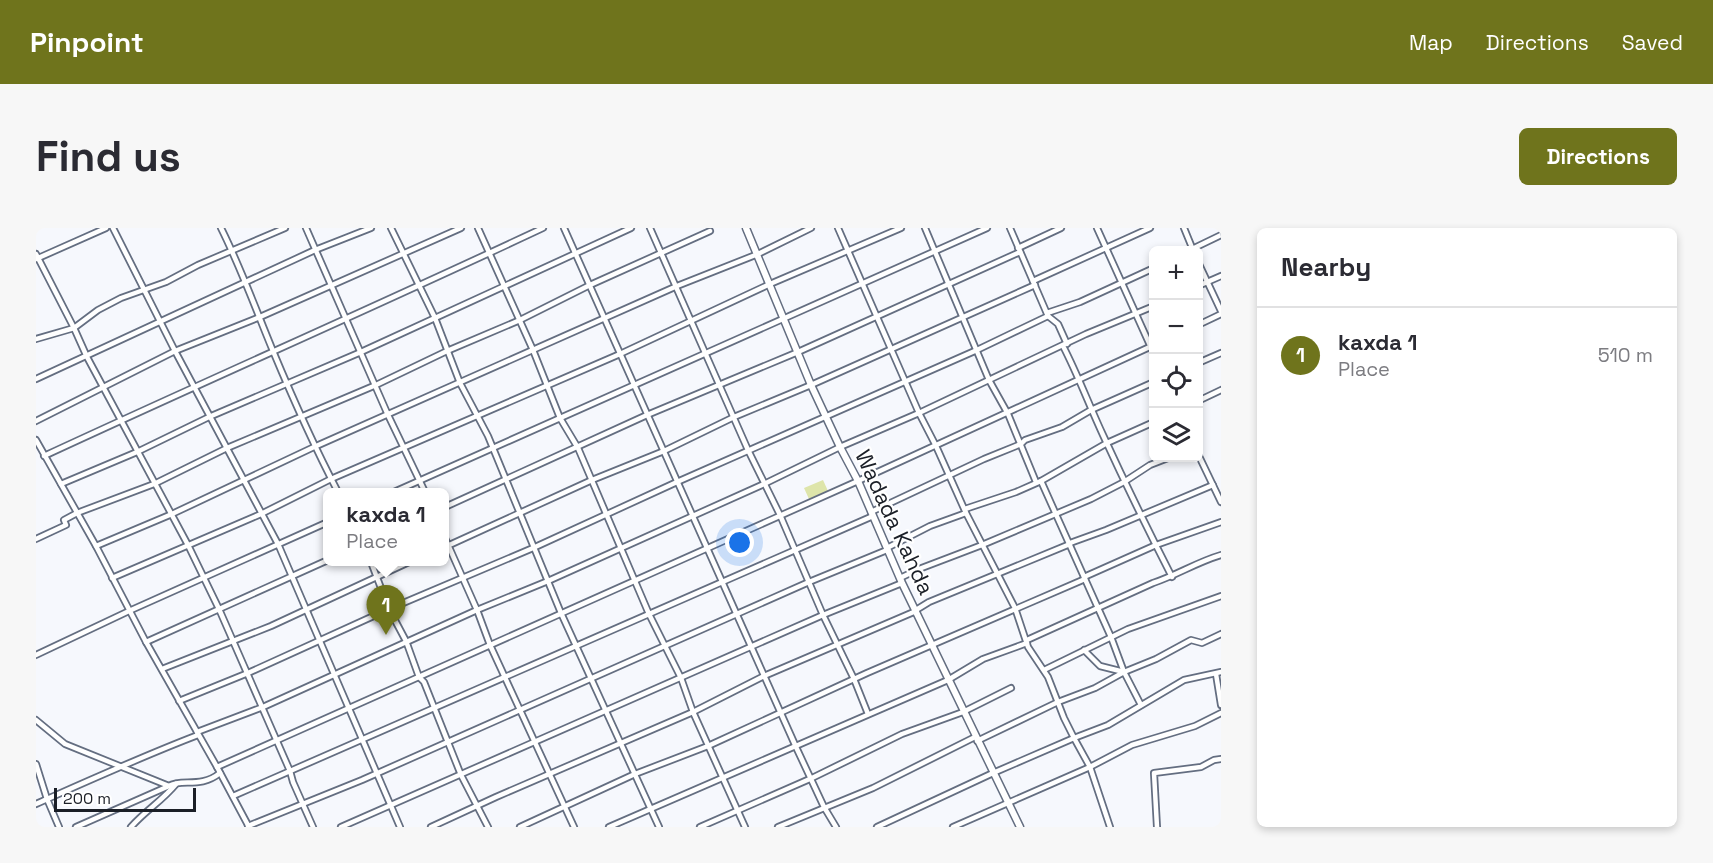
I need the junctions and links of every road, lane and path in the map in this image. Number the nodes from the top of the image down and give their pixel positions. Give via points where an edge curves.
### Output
1 (106, 228) edge
2 (113, 228) edge
3 (221, 228) edge
4 (285, 228) edge
5 (306, 228) edge
6 (371, 228) edge
7 (391, 228) edge
8 (461, 228) edge
9 (478, 228) edge
10 (543, 228) edge
11 (564, 228) edge
12 (631, 228) edge
13 (650, 228) edge
14 (746, 228) edge
15 (811, 228) edge
16 (838, 228) edge
17 (901, 228) edge
18 (925, 228) edge
19 (987, 228) edge
20 (1010, 228) edge
21 (1061, 228) edge
22 (1097, 228) edge
23 (1150, 228) edge
24 (1184, 228) edge
25 (710, 231) dead end
26 (1221, 235) edge
27 (1191, 246) edge
28 (1200, 246) edge
29 (1106, 248) junction
30 (232, 250) junction
31 (315, 250) junction
32 (1019, 250) junction
33 (849, 251) junction
34 (935, 252) junction
35 (404, 253) junction
36 (490, 253) junction
37 (577, 254) junction
38 (662, 254) junction
39 (758, 254) junction
40 (37, 257) edge
41 (1149, 270) edge
42 (1203, 272) edge
43 (1221, 276) edge
44 (1208, 282) junction
45 (247, 283) junction
46 (1034, 283) junction
47 (1121, 283) junction
48 (770, 284) junction
49 (863, 284) junction
50 (1203, 284) edge
51 (503, 285) junction
52 (590, 285) junction
53 (950, 285) junction
54 (332, 286) junction
55 (677, 286) junction
56 (418, 287) junction
57 (143, 289) junction
58 (1149, 308) edge
59 (1221, 313) edge
60 (1047, 314) junction
61 (1135, 315) junction
62 (260, 317) junction
63 (878, 317) junction
64 (964, 317) junction
65 (435, 318) junction
66 (605, 318) junction
67 (784, 318) junction
68 (346, 320) junction
69 (520, 320) junction
70 (692, 320) junction
71 (160, 322) junction
72 (1203, 322) edge
73 (74, 328) junction
74 (36, 339) edge
75 (1149, 341) edge
76 (1065, 345) junction
77 (1149, 347) edge
78 (892, 349) junction
79 (533, 350) junction
80 (977, 350) junction
81 (175, 351) junction
82 (273, 351) junction
83 (447, 351) junction
84 (361, 352) junction
85 (798, 352) junction
86 (706, 353) junction
87 (1221, 353) edge
88 (620, 354) junction
89 (87, 357) junction
90 (1203, 361) edge
91 (36, 379) edge
92 (989, 380) junction
93 (1080, 380) junction
94 (906, 382) junction
95 (287, 383) junction
96 (460, 383) junction
97 (720, 384) junction
98 (1149, 384) edge
99 (376, 385) junction
100 (547, 385) junction
101 (634, 385) junction
102 (811, 385) junction
103 (194, 386) junction
104 (104, 388) junction
105 (1221, 390) edge
106 (1203, 399) edge
107 (1091, 410) junction
108 (919, 413) junction
109 (1008, 414) junction
110 (388, 415) junction
111 (476, 416) junction
112 (647, 416) junction
113 (826, 416) junction
114 (209, 417) junction
115 (303, 417) junction
116 (734, 417) junction
117 (560, 418) junction
118 (121, 420) junction
119 (36, 421) edge
120 (1149, 424) edge
121 (36, 440) edge
122 (1107, 443) junction
123 (1021, 444) junction
124 (936, 446) junction
125 (314, 447) junction
126 (840, 447) junction
127 (227, 448) junction
128 (403, 448) junction
129 (578, 448) junction
130 (492, 449) junction
131 (748, 450) junction
132 (664, 451) junction
133 (137, 452) junction
134 (44, 456) junction
135 (1158, 462) edge
136 (1202, 462) edge
137 (949, 476) junction
138 (331, 479) junction
139 (243, 480) junction
140 (507, 480) junction
141 (592, 480) junction
142 (419, 481) junction
143 (858, 481) junction
144 (1038, 481) junction
145 (677, 482) junction
146 (1124, 482) junction
147 (61, 484) junction
148 (154, 484) junction
149 (764, 484) junction
150 (1213, 484) junction
151 (336, 488) edge
152 (403, 488) edge
153 (423, 488) edge
154 (1221, 502) edge
155 (449, 505) edge
156 (966, 511) junction
157 (77, 513) junction
158 (261, 513) junction
159 (520, 513) junction
160 (172, 514) junction
161 (872, 514) junction
162 (1056, 514) junction
163 (605, 515) junction
164 (692, 515) junction
165 (1140, 515) junction
166 (780, 516) junction
167 (1221, 522) edge
168 (323, 524) edge
169 (36, 539) edge
170 (278, 544) junction
171 (1070, 544) junction
172 (188, 545) junction
173 (449, 545) edge
174 (982, 545) junction
175 (1156, 545) junction
176 (96, 546) junction
177 (533, 548) junction
178 (620, 548) junction
179 (707, 548) junction
180 (887, 549) junction
181 (795, 550) junction
182 (449, 552) edge
183 (1221, 555) edge
184 (323, 562) edge
185 (373, 566) edge
186 (397, 566) edge
187 (997, 574) junction
188 (376, 575) junction
189 (292, 577) junction
190 (1172, 577) junction
191 (112, 578) junction
192 (202, 578) junction
193 (461, 578) junction
194 (1085, 578) junction
195 (636, 580) junction
196 (548, 581) junction
197 (901, 581) junction
198 (723, 582) junction
199 (808, 582) junction
200 (1221, 596) edge
201 (1016, 608) junction
202 (1098, 608) junction
203 (219, 609) junction
204 (305, 609) junction
205 (389, 609) junction
206 (129, 610) junction
207 (477, 610) junction
208 (916, 610) junction
209 (561, 613) junction
210 (649, 614) junction
211 (737, 614) junction
212 (823, 615) junction
213 (1221, 634) edge
214 (1112, 637) junction
215 (406, 641) junction
216 (146, 642) junction
217 (232, 642) junction
218 (319, 642) junction
219 (1027, 642) junction
220 (836, 644) junction
221 (490, 645) junction
222 (933, 645) junction
223 (576, 646) junction
224 (663, 646) junction
225 (751, 647) junction
226 (1084, 650) junction
227 (36, 655) edge
228 (162, 669) junction
229 (1044, 670) junction
230 (1124, 672) junction
231 (248, 673) junction
232 (1218, 673) edge
233 (333, 676) junction
234 (419, 676) junction
235 (764, 676) junction
236 (505, 677) junction
237 (590, 678) junction
238 (681, 678) junction
239 (854, 679) junction
240 (948, 680) junction
241 (1011, 688) dead end
242 (179, 701) junction
243 (1058, 702) junction
244 (1141, 705) junction
245 (1221, 705) edge
246 (263, 707) junction
247 (348, 708) junction
248 (434, 708) junction
249 (520, 709) junction
250 (606, 710) junction
251 (693, 712) junction
252 (963, 712) junction
253 (781, 713) junction
254 (1221, 713) edge
255 (868, 714) junction
256 (36, 720) edge
257 (197, 733) junction
258 (1074, 738) junction
259 (363, 739) junction
260 (976, 739) junction
261 (277, 740) junction
262 (447, 741) junction
263 (534, 742) junction
264 (621, 743) junction
265 (708, 746) junction
266 (796, 747) junction
267 (1221, 759) edge
268 (36, 764) edge
269 (120, 766) junction
270 (217, 767) junction
271 (1090, 767) junction
272 (290, 771) junction
273 (377, 772) junction
274 (220, 773) junction
275 (993, 773) junction
276 (551, 774) junction
277 (635, 774) junction
278 (461, 775) junction
279 (722, 777) junction
280 (812, 778) junction
281 (176, 784) junction
282 (169, 786) junction
283 (233, 796) junction
284 (47, 799) junction
285 (36, 804) edge
286 (304, 804) junction
287 (1008, 804) junction
288 (390, 805) junction
289 (478, 806) junction
290 (824, 807) junction
291 (564, 808) junction
292 (651, 808) junction
293 (738, 810) junction
294 (249, 826) edge
295 (59, 827) edge
296 (76, 827) edge
297 (131, 827) edge
298 (313, 827) edge
299 (341, 827) edge
300 (400, 827) edge
301 (431, 827) edge
302 (488, 827) edge
303 (520, 827) edge
304 (573, 827) edge
305 (609, 827) edge
306 (659, 827) edge
307 (699, 827) edge
308 (746, 827) edge
309 (778, 827) edge
310 (836, 827) edge
311 (877, 827) edge
312 (953, 827) edge
313 (1020, 827) edge
314 (1110, 827) edge
315 (1157, 827) edge

1 - 40 street
2 - 57 street
3 - 30 street
4 - 30 street
5 - 31 street
6 - 31 street
7 - 35 street
8 - 35 street
9 - 36 street
10 - 36 street
11 - 37 street
12 - 37 street
13 - 38 street
14 - 39 main road, Wadada Kahda
15 - 39 street
16 - 33 street
17 - 33 street
18 - 34 street
19 - 34 street
20 - 32 street
21 - 32 street
22 - 29 street
23 - 29 street
24 - 27 street
25 - 38 street
26 - 28 street
29 - 46 street
29 - 47 street
30 - 45 street
30 - 57 street
31 - 45 street
31 - 54 street
32 - 46 street
32 - 53 street
33 - 48 street
33 - 49 street
34 - 49 street
34 - 53 street
35 - 54 street
35 - 56 street
36 - 51 street
36 - 56 street
37 - 51 street
37 - 52 street
38 - 52 street
38 - 55 street
39 - 48 main road, Wadada Kahda
39 - 55 street
40 - 73 street
41 - 47 street
42 - 44 street
43 - 44 street
44 - 50 street
44 - 59 street
45 - 62 street
45 - 71 street
46 - 60 street
46 - 64 street
47 - 60 street
47 - 61 street
48 - 67 main road, Wadada Kahda
48 - 70 street
49 - 63 street
49 - 67 street
51 - 65 street
51 - 69 street
52 - 66 street
52 - 69 street
53 - 63 street
53 - 64 street
54 - 62 street
54 - 68 street
55 - 66 street
55 - 70 street
56 - 65 street
56 - 68 street
57 - 71 street
57 - 73 street via 99,310
58 - 61 street
59 - 72 street
60 - 76 street via 1058,324
60 - 80 street
61 - 75 street
61 - 76 street
62 - 81 street
62 - 82 street
63 - 78 street
63 - 85 street
64 - 78 street
64 - 80 street
65 - 83 street
65 - 84 street
66 - 79 street
66 - 88 street
67 - 85 main road, Wadada Kahda
67 - 86 street
68 - 82 street
68 - 84 street
69 - 79 street
69 - 83 street
70 - 86 street
70 - 88 street
71 - 81 street
71 - 89 street
73 - 74 street
73 - 89 street
76 - 92 street
76 - 93 street
77 - 93 street
78 - 94 street
78 - 102 street
79 - 96 street
79 - 100 street
80 - 92 street
80 - 94 street
81 - 103 street
81 - 104 street
82 - 95 street
82 - 103 street
83 - 96 street
83 - 99 street
84 - 95 street
84 - 99 street
85 - 97 street
85 - 102 main road, Wadada Kahda
86 - 97 street
86 - 101 street
87 - 90 street
88 - 100 street
88 - 101 street
89 - 91 street
89 - 104 street
92 - 108 street
92 - 109 street
93 - 107 street
93 - 109 street
94 - 108 street
94 - 113 street
95 - 114 street
95 - 115 street
96 - 110 street
96 - 111 street
97 - 112 street
97 - 116 street
98 - 107 street
99 - 110 street
99 - 115 street
100 - 111 street
100 - 117 street
101 - 112 street
101 - 117 street
102 - 113 main road, Wadada Kahda
102 - 116 street
103 - 114 street
103 - 118 street
104 - 118 street
104 - 119 street
105 - 106 street
107 - 122 street
107 - 123 street
108 - 124 street
108 - 126 street
109 - 123 street
109 - 124 street
110 - 125 street
110 - 128 street
111 - 128 street
111 - 130 street
112 - 129 street
112 - 132 street
113 - 126 main road, Wadada Kahda
113 - 131 street
114 - 127 street
114 - 133 street
115 - 125 street
115 - 127 street
116 - 131 street
116 - 132 street
117 - 129 street
117 - 130 street
118 - 133 street
118 - 134 street
120 - 122 street
121 - 134 street
122 - 144 street
122 - 146 street
123 - 137 street
123 - 144 street
124 - 137 street
124 - 143 street
125 - 138 street
125 - 139 street
126 - 143 main road, Wadada Kahda
126 - 149 street
127 - 139 street
127 - 148 street
128 - 138 street
128 - 142 street
129 - 140 street
129 - 141 street
130 - 140 street
130 - 142 street
131 - 145 street
131 - 149 street
132 - 141 street
132 - 145 street
133 - 147 street
133 - 148 street
134 - 147 street
135 - 146 street
136 - 150 street
137 - 156 street
137 - 161 street
138 - 151 street
138 - 158 street
139 - 158 street
139 - 160 street
140 - 155 street
140 - 159 street
141 - 159 street
141 - 163 street
142 - 152 street
142 - 153 street
143 - 161 main road, Wadada Kahda
143 - 166 street
144 - 156 street
144 - 162 street
145 - 163 street
145 - 164 street
146 - 162 street
146 - 165 street
147 - 157 street
148 - 157 street
148 - 160 street
149 - 164 street
149 - 166 street
150 - 154 street
150 - 165 street
156 - 174 street
156 - 180 street
157 - 169 street via 64,520 66,525
157 - 176 street
158 - 170 street
158 - 172 street
159 - 173 street
159 - 177 street
160 - 172 street
160 - 176 street
161 - 180 main road, Wadada Kahda
161 - 181 street
162 - 171 street
162 - 174 street
163 - 177 street
163 - 178 street
164 - 178 street
164 - 179 street
165 - 171 street
165 - 175 street
166 - 179 street
166 - 181 street
167 - 175 street
168 - 170 street
170 - 189 street
170 - 192 street
171 - 187 street
171 - 194 street
172 - 191 street
172 - 192 street
174 - 187 street
174 - 197 street via 919,568
175 - 190 street
175 - 194 street
176 - 191 street
177 - 193 street
177 - 196 street
178 - 195 street
178 - 196 street
179 - 195 street
179 - 198 street
180 - 197 main road, Wadada Kahda
180 - 199 street
181 - 198 street
181 - 199 street
182 - 193 street
183 - 190 street
184 - 189 street
185 - 188 street
186 - 188 street
187 - 201 street
187 - 208 street
188 - 204 street
188 - 205 street
189 - 203 street
189 - 204 street
190 - 202 street
191 - 206 street
192 - 203 street
192 - 206 street
193 - 205 street
193 - 207 street
194 - 201 street
194 - 202 street
195 - 209 street
195 - 210 street
196 - 207 street
196 - 209 street
197 - 208 main road, Wadada Kahda
197 - 212 street
198 - 210 street
198 - 211 street
199 - 211 street
199 - 212 street
200 - 214 street
201 - 219 street
201 - 222 street
202 - 214 street
202 - 219 street
203 - 216 street
203 - 217 street
204 - 217 street
204 - 218 street
205 - 215 street
205 - 218 street
206 - 216 street
206 - 227 street
207 - 215 street
207 - 221 street
208 - 220 street
208 - 222 main road, Wadada Kahda
209 - 221 street
209 - 223 street
210 - 223 street
210 - 224 street
211 - 224 street
211 - 225 street
212 - 220 street
212 - 225 street
213 - 230 street via 1202,643 1191,640
214 - 226 street
214 - 230 street
215 - 233 street
215 - 234 street
216 - 228 street
217 - 228 street
217 - 231 street
218 - 231 street
218 - 233 street
219 - 229 street
219 - 240 street via 983,659
220 - 235 street
220 - 239 street
221 - 234 street
221 - 236 street
222 - 239 street
222 - 240 main road, Wadada Kahda
223 - 236 street
223 - 237 street
224 - 237 street
224 - 238 street
225 - 235 street
225 - 238 street
226 - 229 street
226 - 230 street via 1100,666
228 - 242 street
229 - 243 street
230 - 243 street
230 - 244 street
231 - 242 street
231 - 246 street
232 - 244 street via 1184,681
232 - 245 street
233 - 246 street
233 - 247 street
234 - 247 street
234 - 248 street
235 - 251 street
235 - 253 street
236 - 248 street
236 - 249 street
237 - 249 street
237 - 250 street
238 - 250 street
238 - 251 street
239 - 253 street
239 - 255 street
240 - 252 main road, Wadada Kahda
240 - 255 street
241 - 252 street
242 - 257 street
243 - 258 street
243 - 260 street
244 - 258 street via 1108,725
246 - 257 street
246 - 261 street
247 - 259 street
247 - 261 street
248 - 259 street
248 - 262 street
249 - 262 street
249 - 263 street
250 - 263 street
250 - 264 street
251 - 264 street
251 - 265 street
252 - 260 main road, Wadada Kahda
252 - 280 street via 910,731
253 - 265 street
253 - 266 street
254 - 271 street via 1195,726 1132,745
255 - 266 street
256 - 269 street via 65,744
257 - 269 street
257 - 270 street
258 - 271 street
258 - 275 street
259 - 272 street
259 - 273 street
260 - 275 main road, Wadada Kahda
260 - 290 street
261 - 270 street
261 - 272 street
262 - 273 street
262 - 278 street
263 - 276 street
263 - 278 street
264 - 276 street
264 - 277 street
265 - 277 street
265 - 279 street
266 - 279 street
266 - 280 street
267 - 315 street via 1201,767 1154,773
268 - 284 street
269 - 282 street
269 - 284 street
270 - 274 street
271 - 287 street
271 - 314 street
272 - 283 street
272 - 286 street
273 - 286 street
273 - 288 street
274 - 281 street via 196,784
274 - 283 street
275 - 287 main road, Wadada Kahda
275 - 311 street
276 - 289 street
276 - 291 street
277 - 291 street
277 - 292 street
278 - 288 street
278 - 289 street
279 - 292 street
279 - 293 street
280 - 290 street
280 - 293 street
281 - 282 street
281 - 297 street
282 - 296 street
283 - 294 street
284 - 285 street
284 - 295 street
286 - 294 street
286 - 298 street
287 - 312 street
287 - 313 main road, Wadada Kahda
288 - 299 street
288 - 300 street
289 - 301 street
289 - 302 street
290 - 309 street
290 - 310 street
291 - 303 street
291 - 304 street
292 - 305 street
292 - 306 street
293 - 307 street
293 - 308 street

